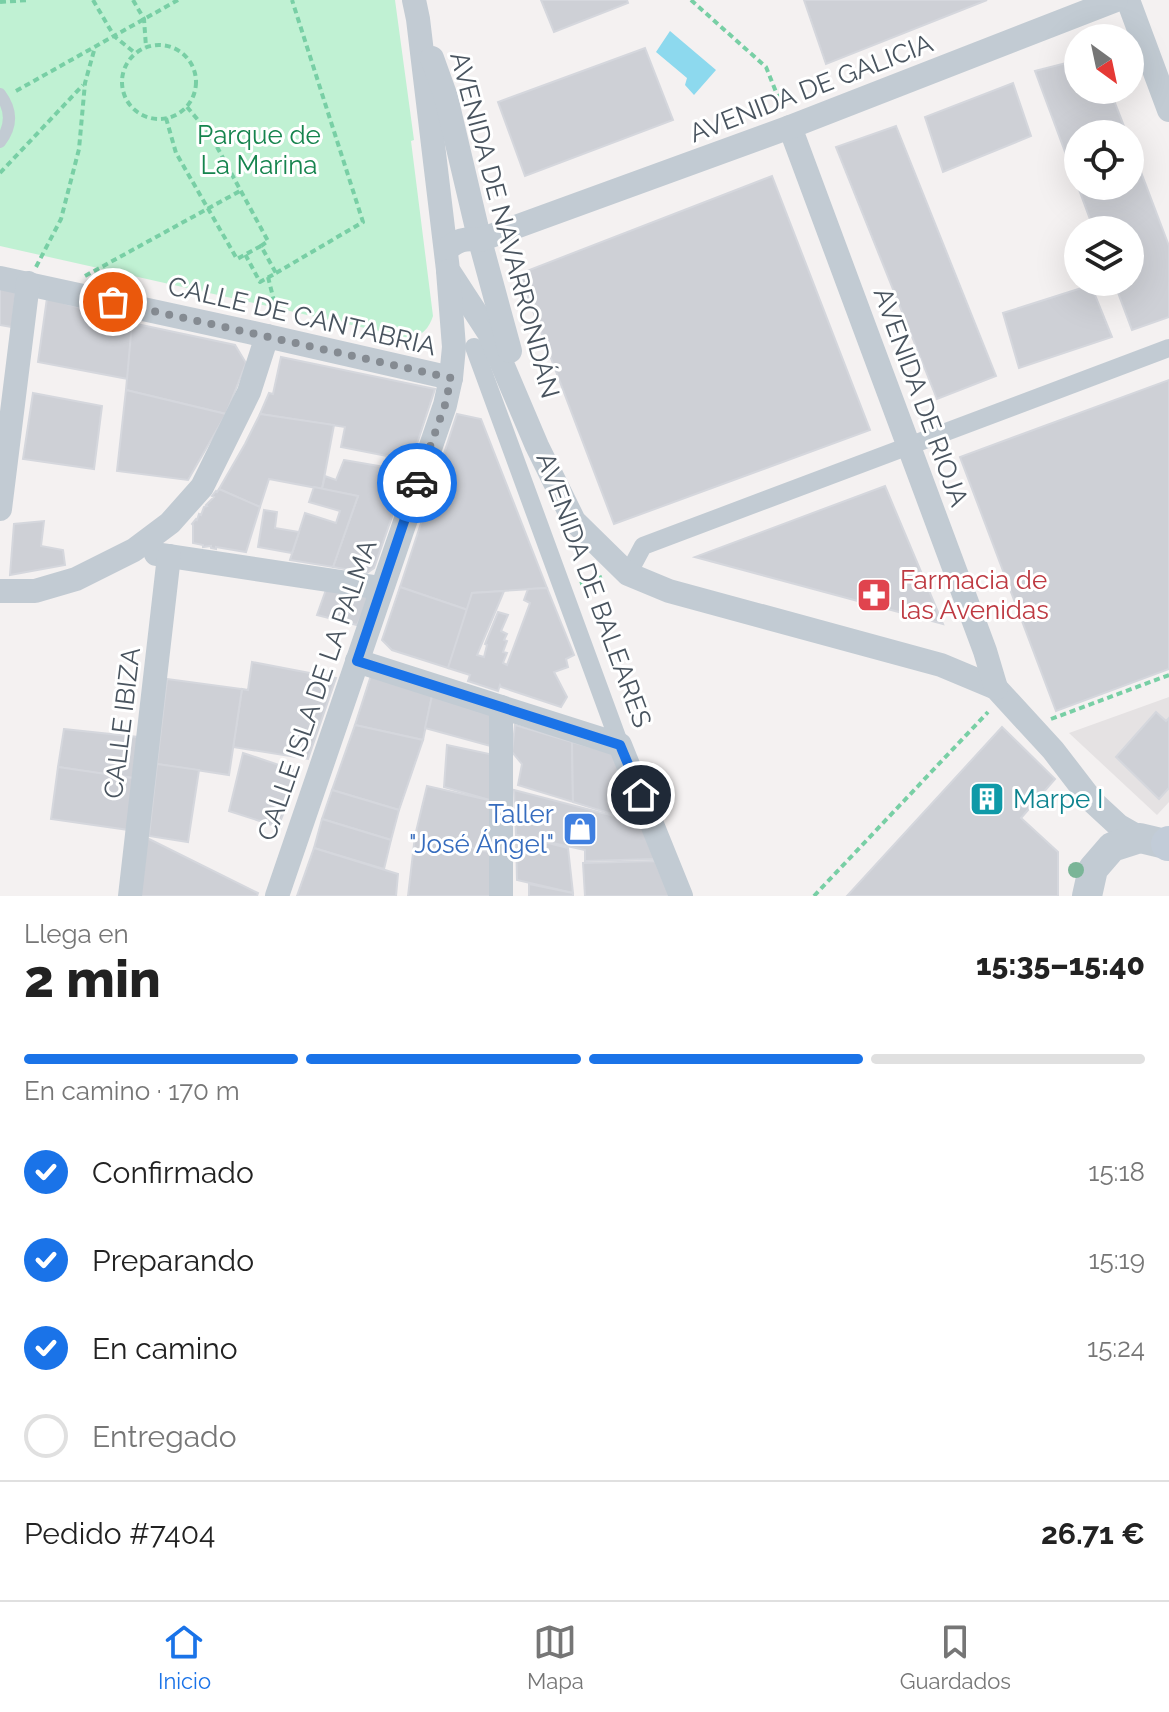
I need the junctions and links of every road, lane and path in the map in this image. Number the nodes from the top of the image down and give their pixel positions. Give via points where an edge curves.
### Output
1 (29, 0) edge
2 (93, 0) edge
3 (133, 0) edge
4 (178, 0) edge
5 (292, 0) edge
6 (691, 0) edge
7 (1116, 0) edge
8 (1128, 0) edge
9 (0, 2) edge
10 (416, 10) edge
11 (144, 19) junction
12 (114, 36) junction
13 (95, 47) junction
14 (146, 47) junction
15 (135, 53) junction
16 (85, 83) junction
17 (2, 96) edge
18 (187, 107) junction
19 (1169, 110) edge
20 (166, 118) junction
21 (790, 127) junction
22 (0, 142) edge
23 (0, 173) edge
24 (240, 191) junction
25 (207, 209) junction
26 (524, 224) junction
27 (480, 240) junction
28 (261, 246) junction
29 (245, 254) junction
30 (450, 267) junction
31 (488, 271) junction
32 (276, 273) junction
33 (268, 277) junction
34 (0, 278) edge
35 (28, 283) junction
36 (59, 290) junction
37 (258, 334) junction
38 (474, 347) dead end
39 (1169, 348) edge
40 (451, 378) junction
41 (909, 445) junction
42 (537, 446) junction
43 (0, 509) edge
44 (134, 550) junction
45 (169, 556) junction
46 (628, 574) junction
47 (381, 588) junction
48 (564, 590) junction
49 (0, 591) edge
50 (357, 661) junction
51 (1169, 675) edge
52 (1000, 692) junction
53 (501, 707) junction
54 (1031, 726) junction
55 (620, 745) junction
56 (1093, 802) junction
57 (1161, 843) edge
58 (1090, 882) edge
59 (130, 896) edge
60 (277, 896) edge
61 (501, 896) edge
62 (681, 896) edge
63 (814, 896) edge

1 - 9 path
2 - 12 path
3 - 11 path
4 - 11 path
5 - 32 path via 363,222
6 - 21 path via 766,67
7 - 21 street, AVENIDA DE GALICIA
8 - 19 street
10 - 27 street, AVENIDA DE NAVARRONDÁN via 446,97
10 - 30 street, AVENIDA DE NAVARRONDÁN
11 - 12 path
11 - 14 path
12 - 13 path
12 - 15 path
13 - 16 path
13 - 17 path
14 - 15 path
14 - 18 path via 170,46 190,61 196,84
15 - 20 path via 123,74 125,98 142,115
16 - 23 path
16 - 35 path via 79,149 61,219
17 - 22 lane via 9,121
18 - 20 path
18 - 24 path via 210,134
20 - 25 path via 176,153
21 - 26 street, AVENIDA DE GALICIA
21 - 41 street, AVENIDA DE RIOJA
24 - 25 path
24 - 28 path via 268,241
25 - 29 path via 237,259
25 - 36 path
26 - 27 street, AVENIDA DE GALICIA
26 - 31 street, AVENIDA DE GALICIA via 501,242
27 - 30 street via 455,241
27 - 31 street, AVENIDA DE NAVARRONDÁN
28 - 29 path
28 - 32 path
29 - 33 path via 260,282
30 - 31 street via 469,284
30 - 40 street, CALLE ISLA DE LA PALMA
30 - 42 street, AVENIDA DE NAVARRONDÁN via 489,333
31 - 42 street, AVENIDA DE NAVARRONDÁN
32 - 33 path
33 - 37 path via 276,309
34 - 35 street, CALLE DE CANTABRIA
35 - 36 street, CALLE DE CANTABRIA
35 - 43 street
36 - 37 street, CALLE DE CANTABRIA
37 - 40 street, CALLE DE CANTABRIA
37 - 44 street via 249,392 202,487 170,523
38 - 48 street, AVENIDA DE BALEARES
39 - 41 street
40 - 47 street, CALLE ISLA DE LA PALMA
41 - 46 street via 643,546
41 - 52 street, AVENIDA DE RIOJA
42 - 46 street, AVENIDA DE NAVARRONDÁN via 574,521
44 - 45 street
44 - 49 street via 76,579 35,591
45 - 47 street
45 - 59 street, CALLE IBIZA
46 - 48 path
46 - 52 street, AVENIDA DE NAVARRONDÁN via 669,591 941,665
47 - 50 street, CALLE ISLA DE LA PALMA
48 - 55 street, AVENIDA DE BALEARES
50 - 53 street
50 - 60 street, CALLE ISLA DE LA PALMA
51 - 54 path
52 - 54 street, AVENIDA DE NAVARRONDÁN
52 - 63 path
53 - 55 street
53 - 61 street
54 - 56 street, AVENIDA DE NAVARRONDÁN
55 - 62 street, AVENIDA DE BALEARES
56 - 57 street via 1119,826
56 - 58 street via 1103,838
57 - 58 street via 1112,847

